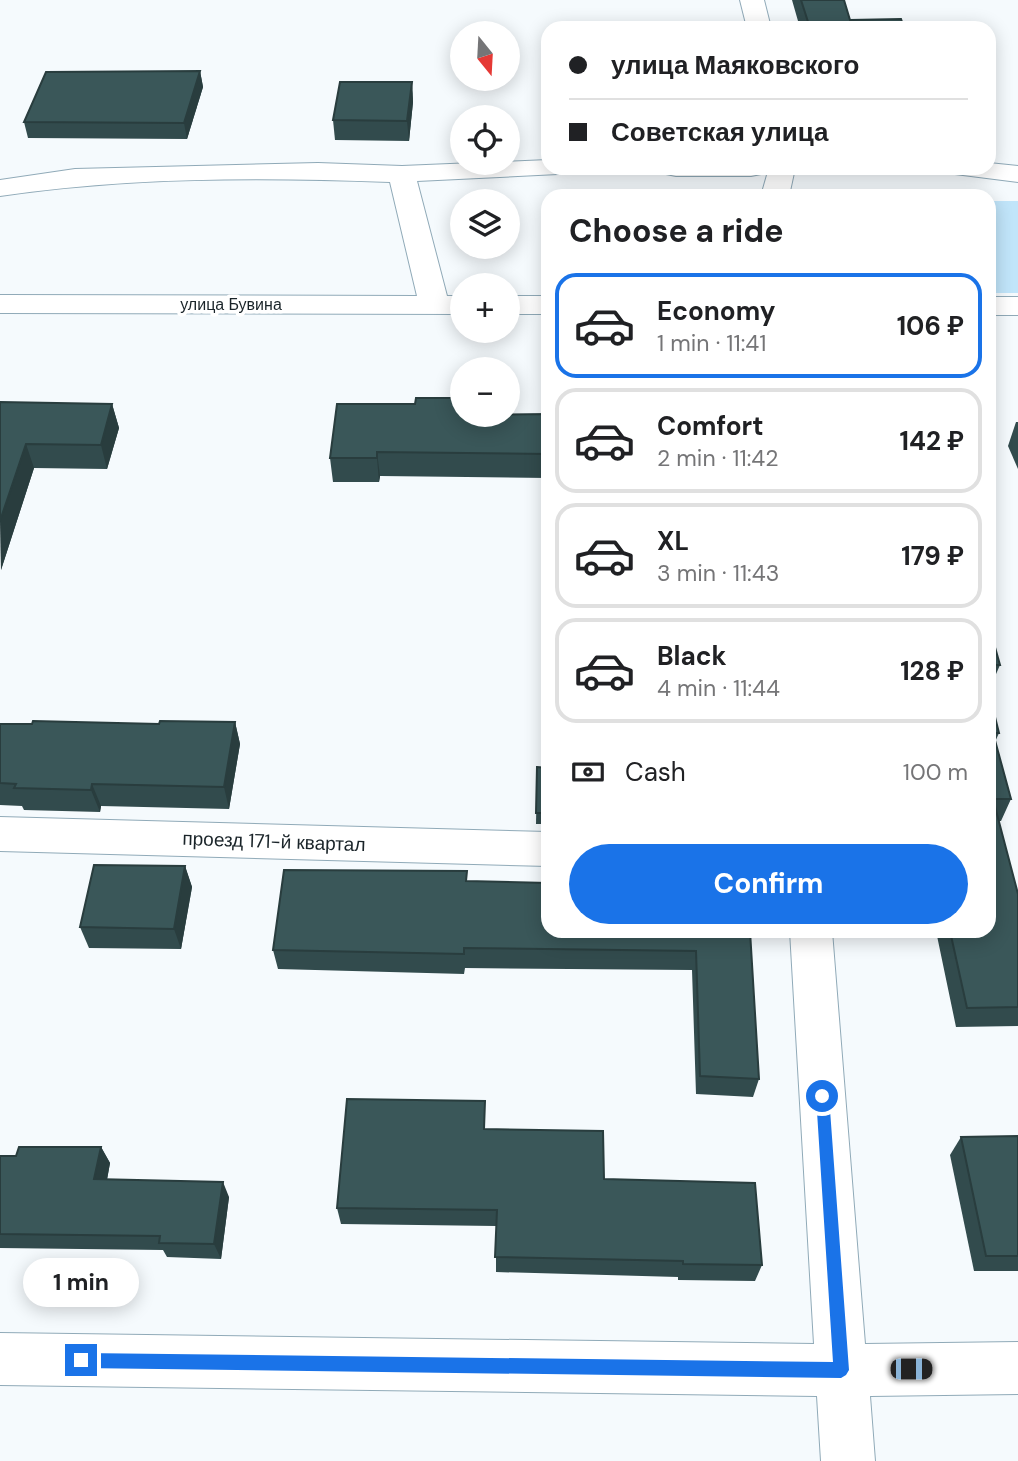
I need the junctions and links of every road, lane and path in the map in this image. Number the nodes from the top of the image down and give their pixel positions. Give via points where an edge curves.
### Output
1 (752, 0) edge
2 (757, 21) edge
3 (541, 168) edge
4 (996, 172) edge
5 (402, 174) junction
6 (1018, 174) edge
7 (0, 188) edge
8 (0, 304) edge
9 (448, 305) edge
10 (520, 305) edge
11 (541, 305) edge
12 (996, 306) edge
13 (1018, 306) edge
14 (0, 834) edge
15 (541, 849) edge
16 (811, 938) edge
17 (0, 1359) edge
18 (1018, 1368) edge
19 (841, 1370) junction
20 (848, 1461) edge

1 - 2 street
3 - 5 street
4 - 6 street
5 - 7 street via 318,171 75,177
5 - 9 street
8 - 9 street, улица Бувина
10 - 11 street
12 - 13 street
14 - 15 street, проезд 171-й квартал
16 - 19 street
17 - 19 street
18 - 19 street
19 - 20 street

